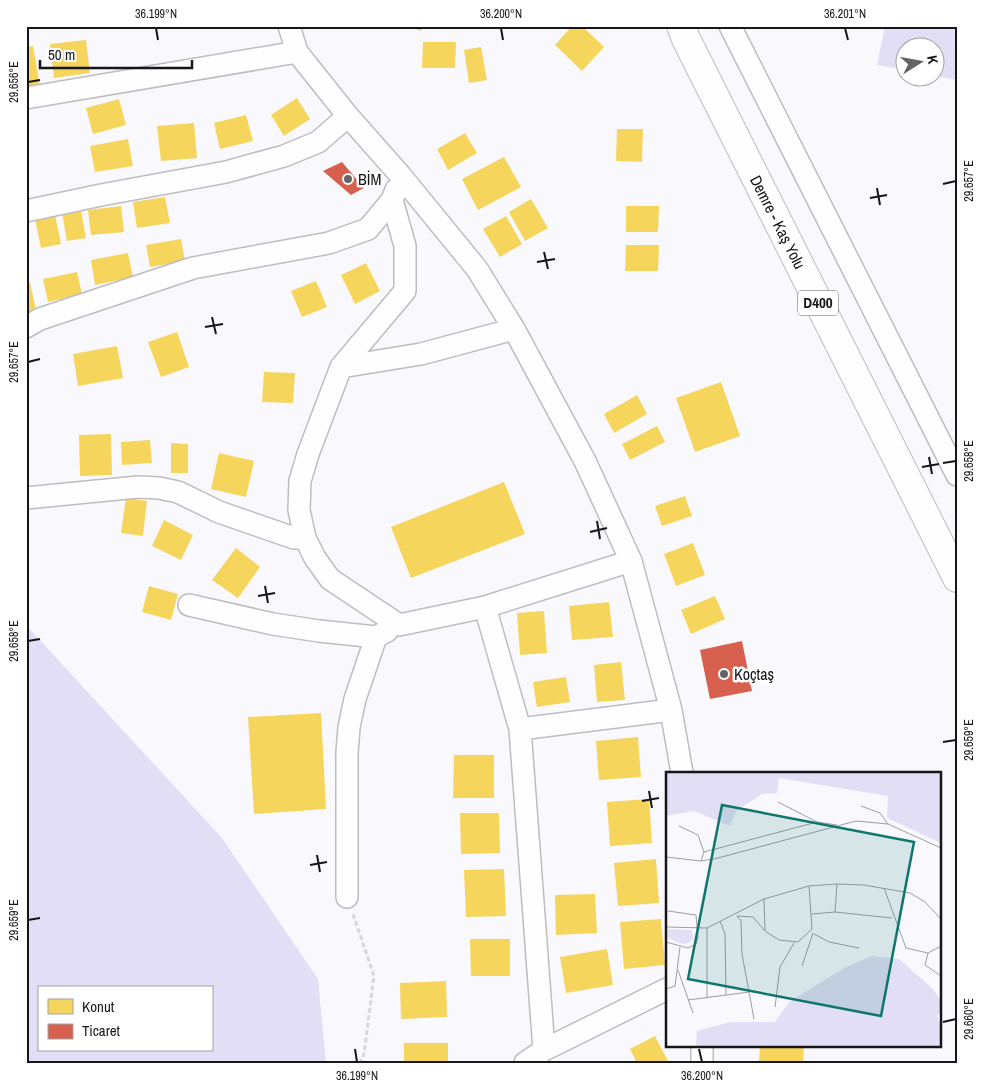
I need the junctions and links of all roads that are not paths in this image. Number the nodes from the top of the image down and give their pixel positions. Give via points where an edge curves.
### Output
1 (289, 26) edge
2 (681, 26) edge
3 (730, 26) edge
4 (297, 52) junction
5 (26, 98) edge
6 (348, 116) junction
7 (401, 176) junction
8 (392, 200) junction
9 (26, 211) edge
10 (26, 327) edge
11 (514, 329) junction
12 (341, 367) junction
13 (957, 475) edge
14 (26, 498) edge
15 (305, 538) junction
16 (631, 561) junction
17 (957, 578) edge
18 (189, 605) dead end
19 (485, 607) junction
20 (399, 625) junction
21 (376, 637) junction
22 (671, 710) junction
23 (520, 728) junction
24 (682, 772) edge
25 (348, 897) road end
26 (666, 989) edge
27 (702, 1046) edge
28 (544, 1050) junction
29 (525, 1063) edge
30 (702, 1063) edge

1 - 4 street
2 - 17 highway, Demre - Kaş Yolu / D400
3 - 13 street
4 - 5 street
4 - 6 street
6 - 7 street
6 - 9 street via 318,142 284,156 226,172
7 - 8 street
7 - 11 street via 477,269
8 - 10 street via 368,229 329,243 193,268 40,319
8 - 12 street via 405,246 405,291
11 - 12 street via 422,354
11 - 16 street via 585,461
12 - 15 street via 300,481 299,510
14 - 15 street via 159,488 178,492 219,512 294,538
15 - 20 street via 330,579
16 - 19 street
16 - 22 street
18 - 21 street via 273,624
19 - 20 street
19 - 23 street
20 - 21 street
21 - 25 street via 349,727
22 - 23 street
22 - 24 street
23 - 28 street
26 - 28 street
27 - 30 street
28 - 29 street

